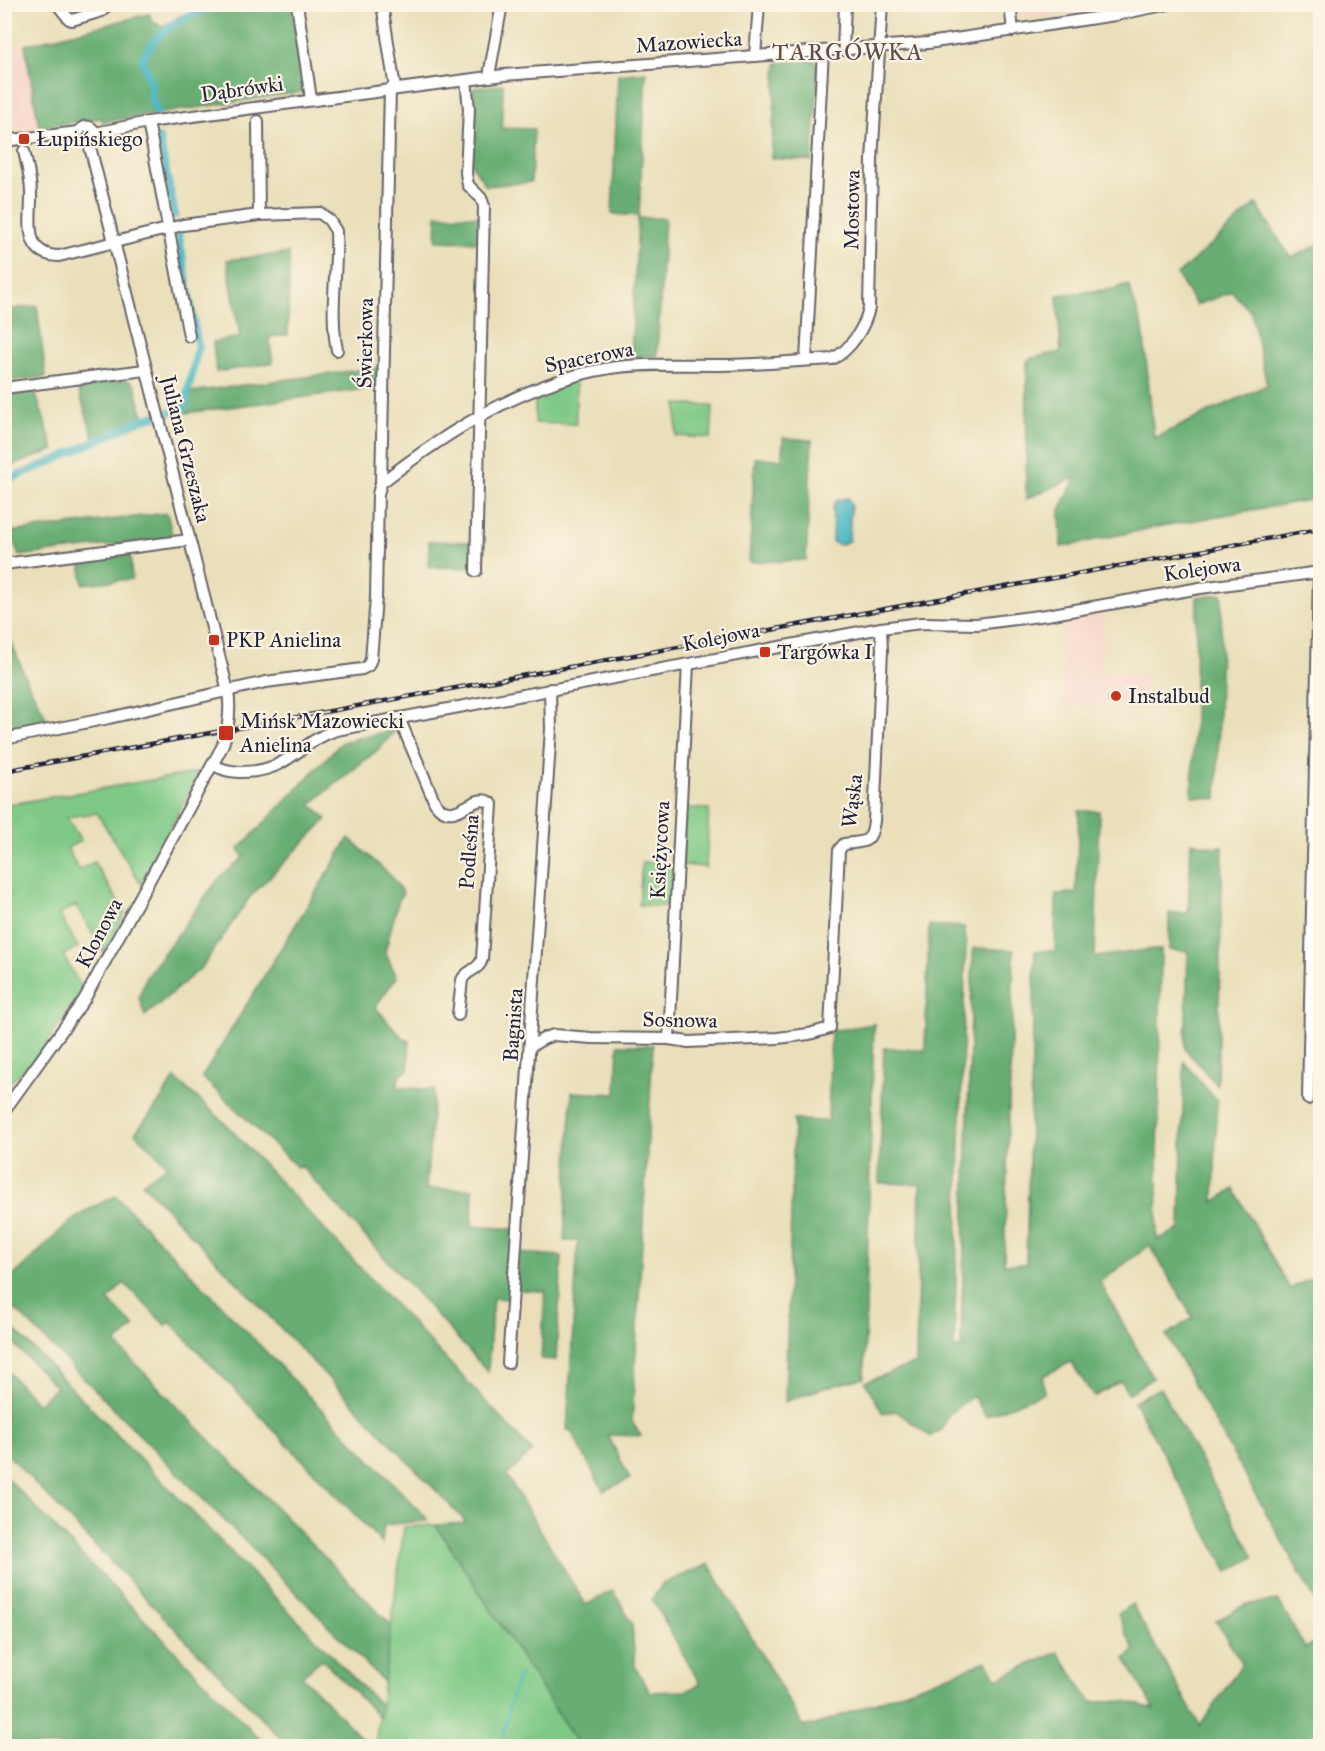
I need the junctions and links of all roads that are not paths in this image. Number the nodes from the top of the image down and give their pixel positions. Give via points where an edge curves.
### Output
1 (57, 4) edge
2 (108, 4) edge
3 (297, 4) edge
4 (382, 4) edge
5 (502, 4) edge
6 (759, 4) edge
7 (845, 4) edge
8 (882, 4) edge
9 (1010, 4) edge
10 (1169, 4) edge
11 (1013, 32) junction
12 (879, 47) junction
13 (843, 50) junction
14 (823, 51) junction
15 (755, 56) junction
16 (494, 76) junction
17 (466, 80) junction
18 (392, 89) junction
19 (311, 99) junction
20 (258, 121) dead end
21 (148, 122) junction
22 (78, 132) junction
23 (95, 132) junction
24 (4, 141) edge
25 (89, 143) junction
26 (24, 151) dead end
27 (259, 215) junction
28 (169, 228) junction
29 (114, 242) junction
30 (189, 336) dead end
31 (337, 350) dead end
32 (832, 359) joint
33 (806, 360) junction
34 (146, 370) junction
35 (4, 388) edge
36 (480, 416) junction
37 (381, 483) junction
38 (189, 540) junction
39 (4, 564) edge
40 (476, 571) dead end
41 (1320, 573) edge
42 (881, 628) junction
43 (688, 664) junction
44 (550, 689) junction
45 (228, 691) junction
46 (399, 718) junction
47 (4, 739) edge
48 (213, 764) junction
49 (458, 1015) dead end
50 (831, 1028) joint
51 (669, 1039) junction
52 (531, 1046) junction
53 (1308, 1099) dead end
54 (4, 1112) edge
55 (508, 1363) dead end

1 - 2 street via 69,19 75,20 102,11
3 - 19 street
4 - 18 street
5 - 16 street via 490,70
6 - 15 street
7 - 13 street
8 - 12 street, Mostowa
9 - 11 street
10 - 11 street, Mazowiecka
11 - 12 street, Mazowiecka
12 - 13 street, Mazowiecka
12 - 32 street, Mostowa via 868,316 847,349
13 - 14 street, Mazowiecka
14 - 15 street, Mazowiecka
14 - 33 street
15 - 16 street, Mazowiecka
16 - 17 street, Dąbrówki
17 - 18 street, Dąbrówki
17 - 36 street via 466,173 468,184 484,206
18 - 19 street, Dąbrówki
18 - 37 street, Świerkowa
19 - 21 street, Dąbrówki
20 - 27 street
21 - 23 street, Dąbrówki
21 - 28 street
22 - 23 street via 88,126
22 - 24 street
22 - 25 street via 80,141
23 - 25 street
25 - 29 street, Juliana Grzeszaka
26 - 29 street via 32,191 31,237 38,248 59,256
27 - 28 street
27 - 31 street via 320,213 334,226 337,243 333,328
28 - 29 street
28 - 30 street
29 - 34 street, Juliana Grzeszaka
32 - 33 street, Spacerowa
33 - 36 street, Spacerowa via 611,368 558,380
34 - 35 street
34 - 38 street, Juliana Grzeszaka
36 - 37 street, Spacerowa
36 - 40 street
37 - 45 street, Świerkowa via 376,598 371,659 366,667
38 - 39 street
38 - 45 street, Juliana Grzeszaka
41 - 42 street, Kolejowa via 977,624 921,623
41 - 53 street
42 - 43 street, Kolejowa
42 - 50 street, Wąska via 872,832 863,843 844,844 839,850
43 - 44 street, Kolejowa
43 - 51 street, Księżycowa
44 - 46 street, Kolejowa
44 - 52 street, Bagnista via 551,729
45 - 47 street
45 - 48 street, Juliana Grzeszaka via 227,733
46 - 48 street, Kolejowa via 326,733 271,768 236,772
46 - 49 street, Podleśna via 441,810 451,813 481,800 492,804 482,959 462,980
48 - 54 street, Klonowa via 89,993
50 - 51 street, Sosnowa via 767,1039
51 - 52 street, Sosnowa via 554,1035
52 - 55 street, Bagnista

